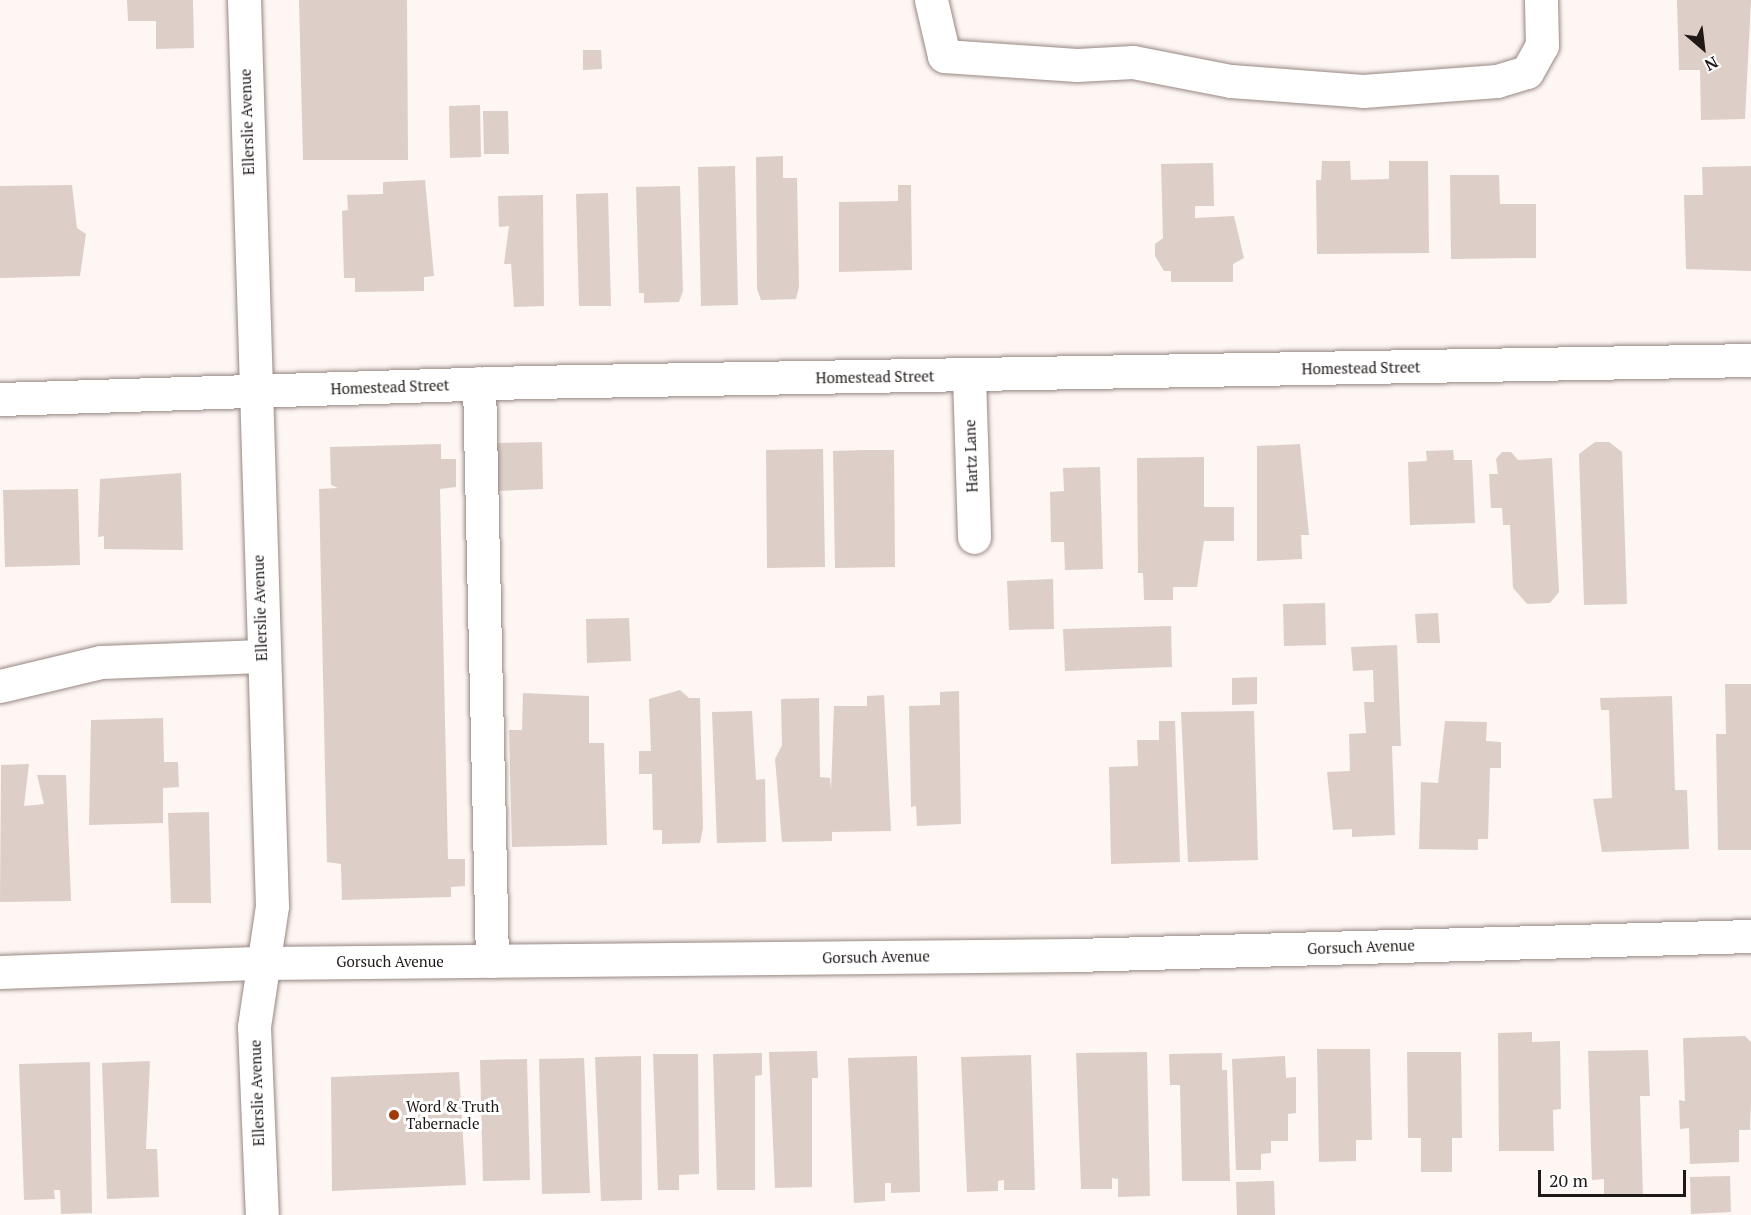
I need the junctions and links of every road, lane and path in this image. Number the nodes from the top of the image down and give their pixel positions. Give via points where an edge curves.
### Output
1 (244, 0) edge
2 (931, 0) edge
3 (1541, 0) edge
4 (1751, 360) edge
5 (969, 376) junction
6 (479, 383) junction
7 (254, 392) junction
8 (0, 399) edge
9 (974, 537) dead end
10 (262, 656) junction
11 (0, 686) edge
12 (1751, 936) edge
13 (492, 961) junction
14 (263, 963) junction
15 (0, 972) edge
16 (262, 1215) edge

1 - 7 street, Ellerslie Avenue
2 - 3 street via 944,56 1077,65 1133,62 1231,81 1363,91 1497,81 1527,72 1542,45
4 - 5 street, Homestead Street
5 - 6 street, Homestead Street
5 - 9 street, Hartz Lane
6 - 7 street, Homestead Street
6 - 13 street
7 - 8 street, Homestead Street
7 - 10 street, Ellerslie Avenue
10 - 11 street via 101,662
10 - 14 street, Ellerslie Avenue via 272,906
12 - 13 street, Gorsuch Avenue via 1075,955
13 - 14 street, Gorsuch Avenue
14 - 15 street, Gorsuch Avenue
14 - 16 street, Ellerslie Avenue via 255,1027

